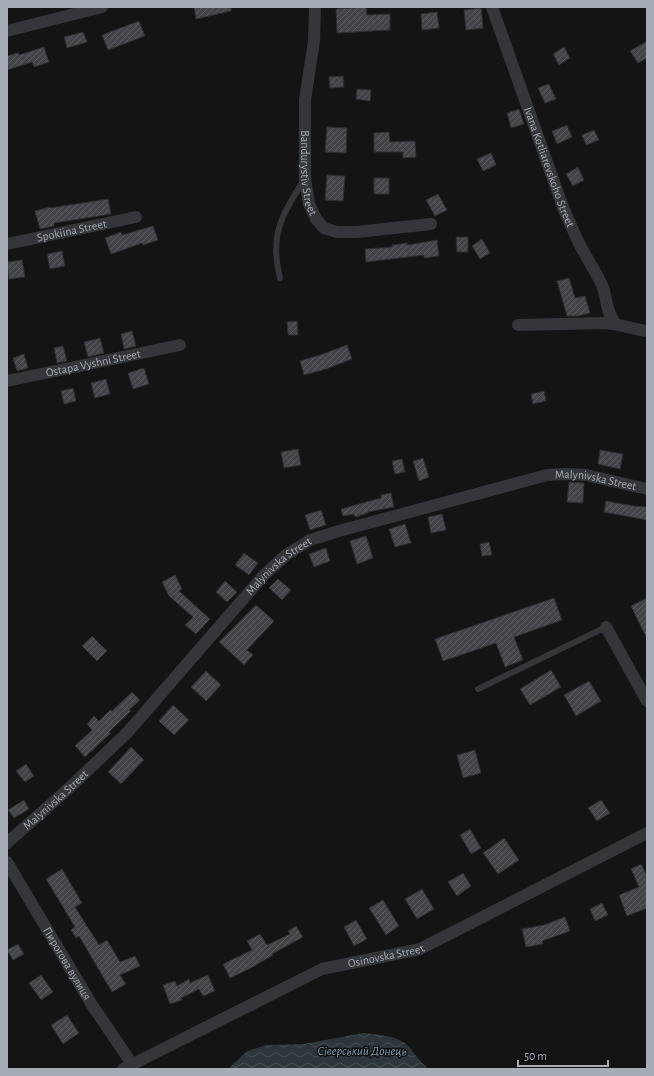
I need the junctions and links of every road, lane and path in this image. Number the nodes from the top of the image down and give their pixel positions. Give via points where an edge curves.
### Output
1 (102, 7) edge
2 (315, 7) edge
3 (492, 7) edge
4 (7, 31) edge
5 (305, 178) junction
6 (136, 217) dead end
7 (431, 224) dead end
8 (7, 244) edge
9 (280, 278) dead end
10 (615, 323) junction
11 (518, 325) dead end
12 (647, 331) edge
13 (180, 344) dead end
14 (7, 380) edge
15 (647, 489) edge
16 (606, 627) joint
17 (478, 689) dead end
18 (647, 700) edge
19 (647, 833) edge
20 (7, 843) edge
21 (7, 862) edge
22 (127, 1066) edge

1 - 4 street
2 - 5 street, Bandurystiv Street via 314,41 305,100
3 - 10 street, Ivana Kotliarevskoho Street via 564,210 603,287 611,319
5 - 7 street, Bandurystiv Street via 309,204 316,219 324,228 337,232 356,232
5 - 9 lane via 284,213 276,242 276,261
6 - 8 street, Spokiina Street
10 - 11 street
10 - 12 street
13 - 14 street, Ostapa Vyshni Street
15 - 20 street, Malynivska Street via 586,475 546,476 310,540 286,555 263,576 127,733
16 - 17 lane
16 - 18 street
19 - 22 street, Osinovska Street via 420,949 322,969
21 - 22 street, Пирогова вулиця

